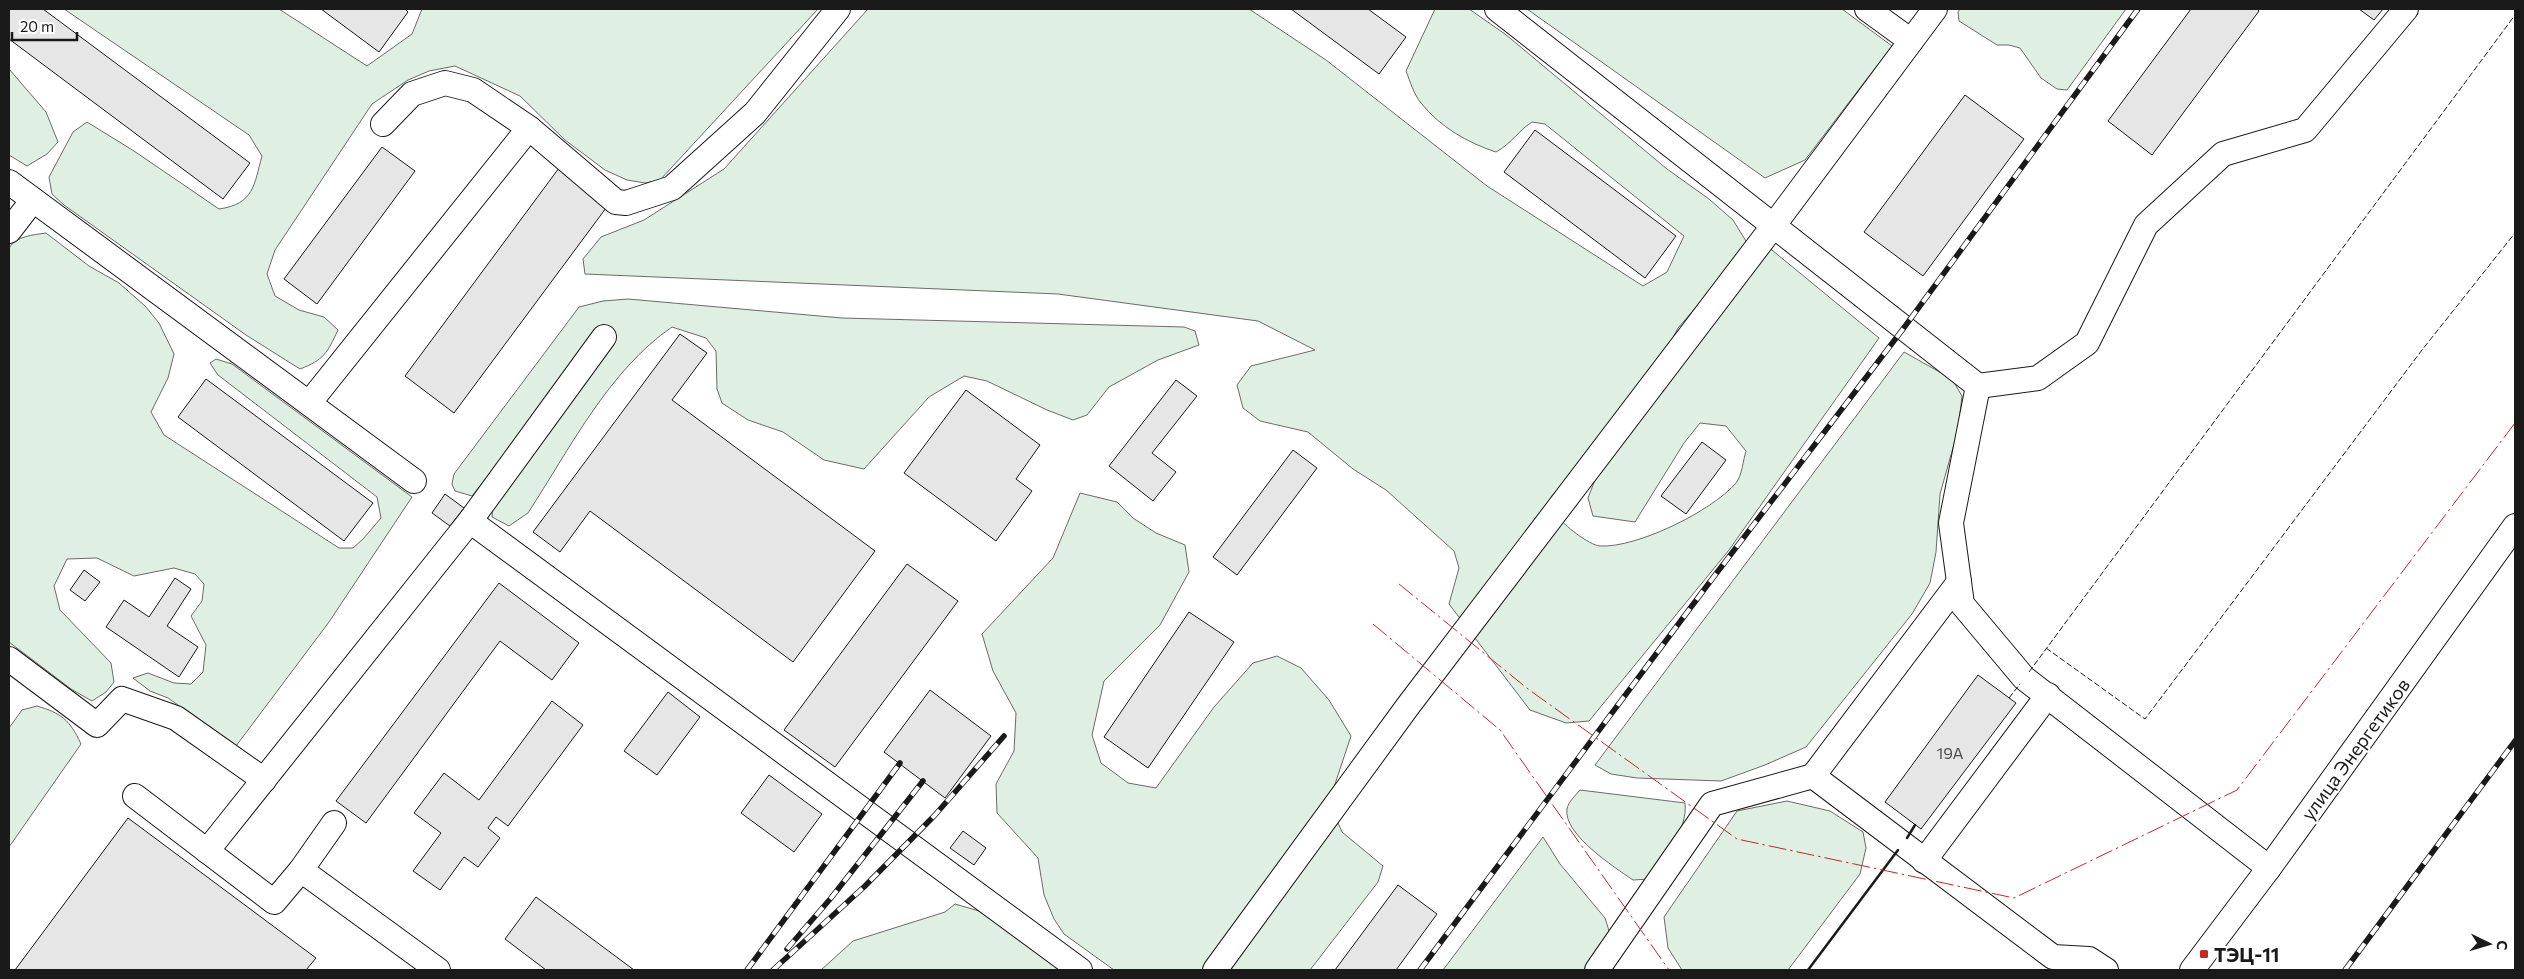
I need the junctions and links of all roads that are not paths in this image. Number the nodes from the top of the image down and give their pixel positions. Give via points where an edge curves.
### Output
1 (838, 9) edge
2 (1497, 9) edge
3 (1867, 9) edge
4 (1935, 9) edge
5 (2406, 9) edge
6 (1911, 42) junction
7 (383, 124) dead end
8 (529, 128) junction
9 (9, 182) edge
10 (33, 200) junction
11 (1774, 225) junction
12 (9, 231) edge
13 (604, 337) dead end
14 (1978, 386) junction
15 (310, 402) junction
16 (414, 480) dead end
17 (470, 521) junction
18 (2515, 526) edge
19 (1959, 582) junction
20 (9, 658) edge
21 (2048, 694) junction
22 (1813, 776) junction
23 (264, 780) junction
24 (135, 796) dead end
25 (334, 823) dead end
26 (207, 852) junction
27 (1924, 861) junction
28 (2269, 868) junction
29 (301, 870) junction
30 (437, 970) edge
31 (1080, 970) edge
32 (1215, 970) edge
33 (1597, 970) edge
34 (2106, 970) edge
35 (2192, 970) edge

1 - 8 street via 754,113 672,188 626,203 616,202
2 - 11 street
3 - 6 street
4 - 6 street
5 - 14 street via 2305,130 2223,154 2146,225 2087,343 2038,378
6 - 11 street
7 - 8 street via 412,94 445,83 473,90
8 - 15 street
9 - 10 street
10 - 12 street
10 - 15 street
11 - 14 street
11 - 32 street via 1408,706
13 - 17 street
14 - 19 street via 1951,523
15 - 16 street
17 - 23 street
17 - 31 street
18 - 28 street, улица Энергетиков
19 - 21 street via 1962,604 2024,678
19 - 22 street
20 - 23 street via 96,724 122,699 176,718
21 - 27 street
21 - 28 street
22 - 27 street
22 - 33 street via 1712,804
23 - 26 street
24 - 26 street
25 - 29 street
26 - 29 street via 274,902
27 - 34 street via 2053,957 2089,959
28 - 35 street, улица Энергетиков
29 - 30 street

